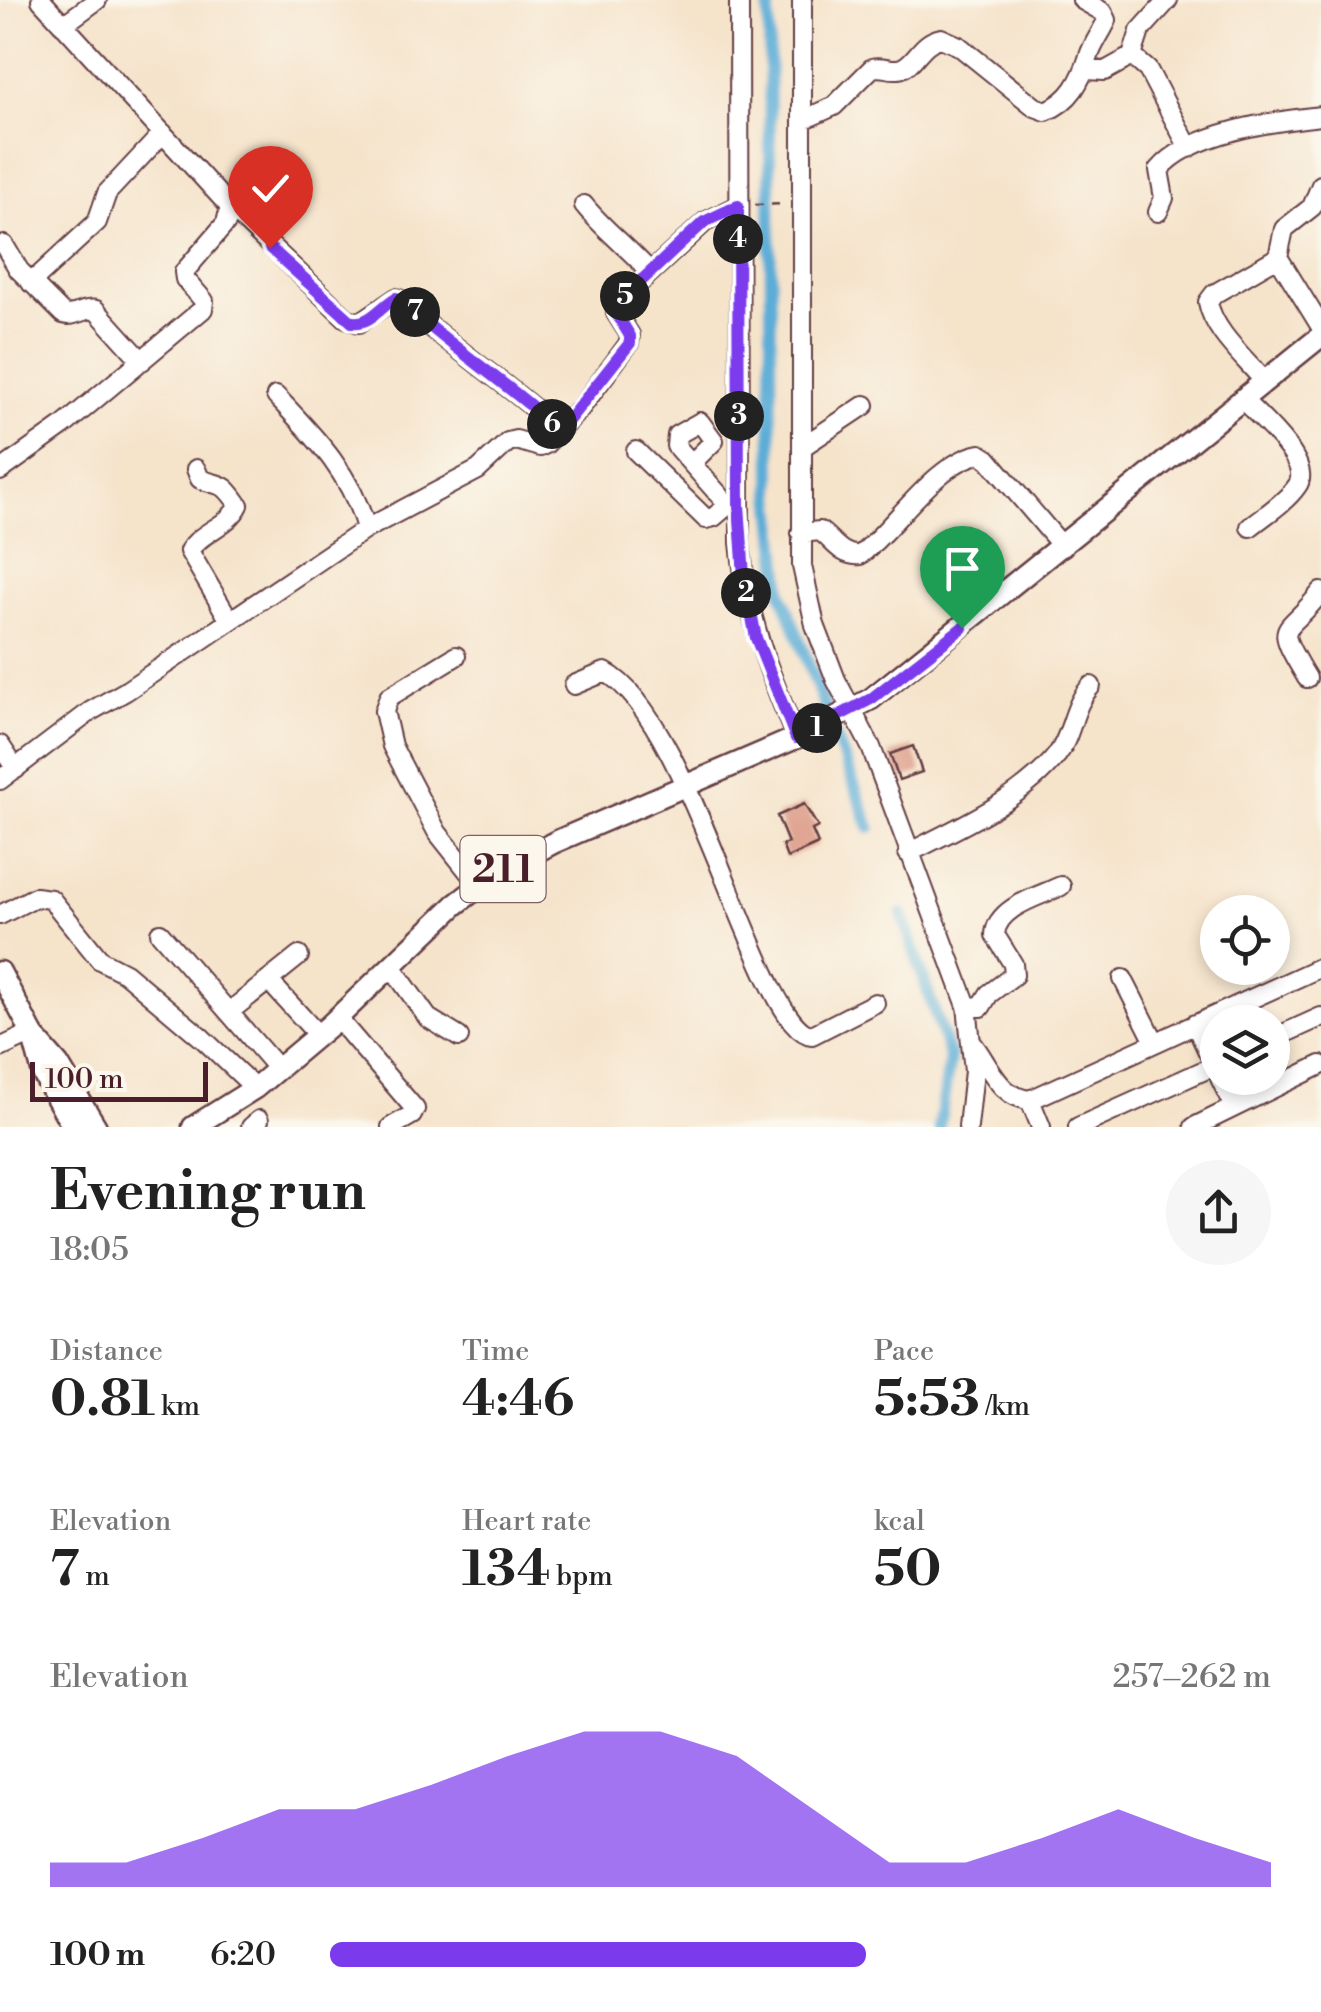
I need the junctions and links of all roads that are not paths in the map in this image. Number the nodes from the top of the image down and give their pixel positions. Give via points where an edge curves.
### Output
1 (41, 0) edge
2 (97, 0) edge
3 (739, 0) edge
4 (802, 0) edge
5 (1082, 0) edge
6 (1168, 0) edge
7 (62, 25) junction
8 (1132, 56) junction
9 (1086, 70) junction
10 (1321, 116) edge
11 (803, 120) junction
12 (163, 134) junction
13 (1189, 148) junction
14 (1321, 185) edge
15 (584, 205) dead end
16 (744, 206) junction
17 (230, 207) junction
18 (1158, 212) dead end
19 (4, 245) dead end
20 (1278, 257) junction
21 (650, 272) junction
22 (31, 283) junction
23 (1321, 327) edge
24 (1321, 336) edge
25 (142, 361) junction
26 (1264, 382) junction
27 (276, 396) dead end
28 (1242, 399) junction
29 (865, 405) dead end
30 (560, 431) junction
31 (802, 447) junction
32 (636, 451) dead end
33 (692, 463) dead end
34 (196, 468) dead end
35 (0, 471) edge
36 (734, 505) junction
37 (1250, 527) dead end
38 (366, 530) junction
39 (801, 533) junction
40 (1063, 547) junction
41 (1321, 592) edge
42 (230, 622) junction
43 (456, 656) dead end
44 (1307, 678) dead end
45 (574, 685) dead end
46 (1091, 686) dead end
47 (849, 713) junction
48 (801, 736) junction
49 (0, 745) edge
50 (8, 774) edge
51 (686, 786) junction
52 (908, 853) junction
53 (479, 885) junction
54 (1061, 886) dead end
55 (0, 915) edge
56 (160, 933) dead end
57 (299, 956) dead end
58 (391, 966) junction
59 (1321, 967) edge
60 (0, 972) edge
61 (1123, 979) dead end
62 (268, 980) junction
63 (875, 1003) dead end
64 (967, 1006) junction
65 (229, 1012) junction
66 (1321, 1017) edge
67 (337, 1018) junction
68 (1194, 1024) junction
69 (1290, 1031) edge
70 (32, 1034) junction
71 (318, 1035) junction
72 (1200, 1036) edge
73 (460, 1037) dead end
74 (972, 1042) junction
75 (1155, 1042) junction
76 (0, 1048) edge
77 (1321, 1064) edge
78 (278, 1068) junction
79 (1200, 1077) edge
80 (250, 1092) junction
81 (1228, 1095) edge
82 (1030, 1100) junction
83 (1234, 1107) junction
84 (200, 1126) edge
85 (73, 1127) edge
86 (96, 1127) edge
87 (392, 1127) edge
88 (968, 1127) edge
89 (1041, 1127) edge
90 (1078, 1127) edge
91 (1194, 1127) edge

1 - 7 street
2 - 7 street
3 - 16 street
4 - 11 street
5 - 9 street via 1107,20
6 - 8 street via 1140,31
7 - 12 street
8 - 9 street via 1105,71
8 - 13 street via 1148,70
9 - 11 street via 1074,91 1046,111 941,38 897,70 872,68 834,106
10 - 13 street via 1246,126
11 - 31 street
12 - 17 street
12 - 22 street via 108,193 97,222
13 - 18 street via 1159,170 1164,198
14 - 20 street via 1312,207 1284,228
15 - 21 street
16 - 21 street via 714,215
16 - 36 street
17 - 25 street via 226,223 184,272 203,309
17 - 30 street via 352,322 402,300
19 - 22 street
20 - 23 street
20 - 26 street via 1208,302
21 - 30 street via 618,305 630,343
22 - 25 street via 67,316 96,310
24 - 26 main road, 211
25 - 35 street
26 - 28 main road, 211
27 - 38 street via 326,450 360,506
28 - 37 street via 1302,473 1297,487
28 - 40 main road, 211
29 - 31 street
30 - 38 street via 540,447 508,442 478,470
31 - 39 street
32 - 36 street via 706,519
33 - 36 street
34 - 42 street via 238,505 189,551
36 - 48 street via 749,611
38 - 42 street
39 - 40 street via 820,531 838,548 860,554 948,466 980,454
39 - 47 street via 815,625
40 - 47 main road, 211
41 - 44 street via 1287,626 1285,642
42 - 50 street via 91,711
43 - 53 street via 389,697 384,710 392,746 438,832
45 - 51 street via 597,673 612,676 653,720
46 - 52 street via 1064,743 1033,778
47 - 48 main road, 211
47 - 52 street via 871,747
48 - 51 main road, 211
49 - 50 street
51 - 53 main road, 211 via 527,855
51 - 63 street via 756,958 797,1030 812,1036
52 - 64 street
53 - 58 main road, 211
54 - 64 street via 999,920 995,935 1014,975 981,1008
55 - 80 street via 46,896 100,960 202,1038
56 - 65 street
57 - 62 street
58 - 67 main road, 211
58 - 73 street via 428,1018
59 - 68 street
60 - 70 main road
61 - 75 street
62 - 65 street
62 - 71 street
64 - 74 street
65 - 78 street
66 - 69 street
67 - 71 main road, 211
67 - 87 street via 414,1106 412,1115
68 - 72 street
68 - 75 street
70 - 76 street
70 - 85 main road via 43,1074
70 - 86 main road
71 - 78 main road, 211
74 - 82 street via 1001,1087
74 - 88 street
75 - 82 street
77 - 83 street
78 - 80 main road, 211
79 - 90 street
80 - 84 main road, 211
81 - 83 street
82 - 89 street
83 - 91 street

